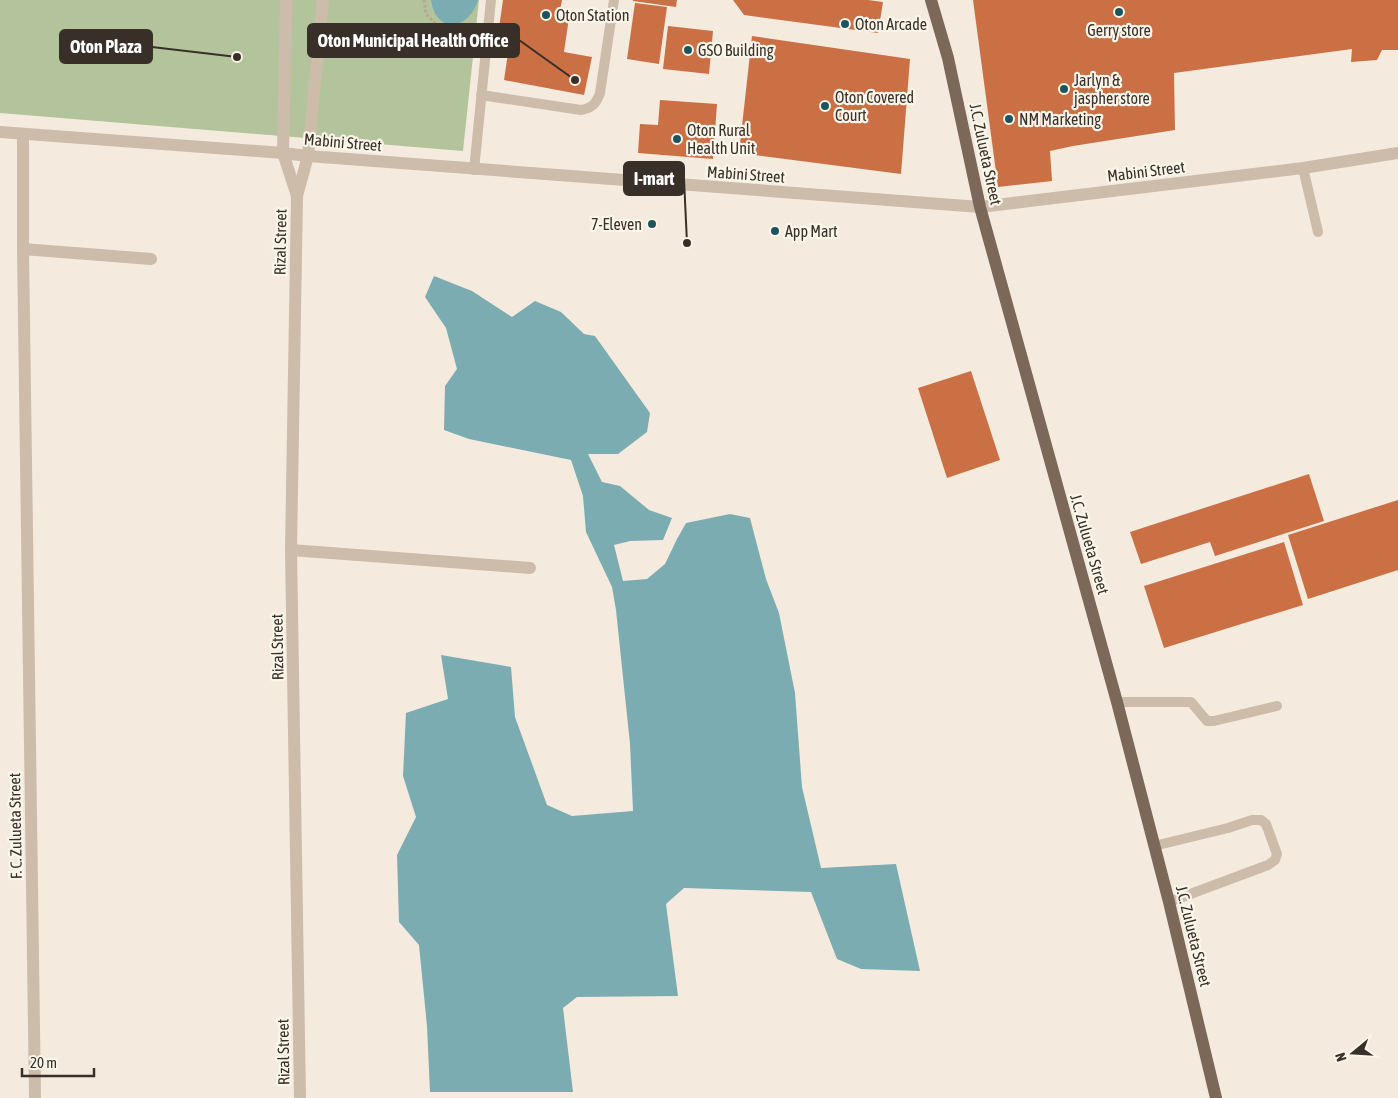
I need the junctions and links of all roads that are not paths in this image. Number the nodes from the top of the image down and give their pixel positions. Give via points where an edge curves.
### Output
1 (286, 0) edge
2 (323, 0) edge
3 (491, 0) edge
4 (614, 0) edge
5 (932, 0) edge
6 (481, 95) junction
7 (0, 132) edge
8 (23, 134) junction
9 (283, 152) junction
10 (1398, 153) edge
11 (308, 156) junction
12 (1303, 168) junction
13 (474, 170) junction
14 (296, 196) junction
15 (980, 208) junction
16 (1318, 232) dead end
17 (23, 249) junction
18 (151, 259) dead end
19 (291, 550) junction
20 (530, 568) dead end
21 (1118, 702) junction
22 (1277, 706) dead end
23 (1154, 846) junction
24 (1169, 902) junction
25 (35, 1098) edge
26 (300, 1098) edge
27 (1216, 1098) edge

1 - 9 street, Rizal Street
2 - 11 street, Rizal Street
3 - 6 lane
4 - 6 lane via 600,93 590,108 581,110
5 - 15 main road, J.C. Zulueta Street via 948,58
6 - 13 lane
7 - 8 street, Mabini Street
8 - 9 street, Mabini Street
8 - 17 street, F. C. Zulueta Street
9 - 11 street, Mabini Street
9 - 14 street, Rizal Street
10 - 12 street, Mabini Street
11 - 13 street, Mabini Street
11 - 14 street, Rizal Street
12 - 15 street, Mabini Street
12 - 16 lane
13 - 15 street, Mabini Street
14 - 19 street, Rizal Street
15 - 21 main road, J.C. Zulueta Street
17 - 18 street
17 - 25 street, F. C. Zulueta Street
19 - 20 street
19 - 26 street, Rizal Street
21 - 22 lane via 1191,702 1207,721
21 - 23 main road, J.C. Zulueta Street
23 - 24 main road, J.C. Zulueta Street
23 - 24 lane via 1261,820 1266,824 1277,854 1275,860 1268,864
24 - 27 main road, J.C. Zulueta Street

